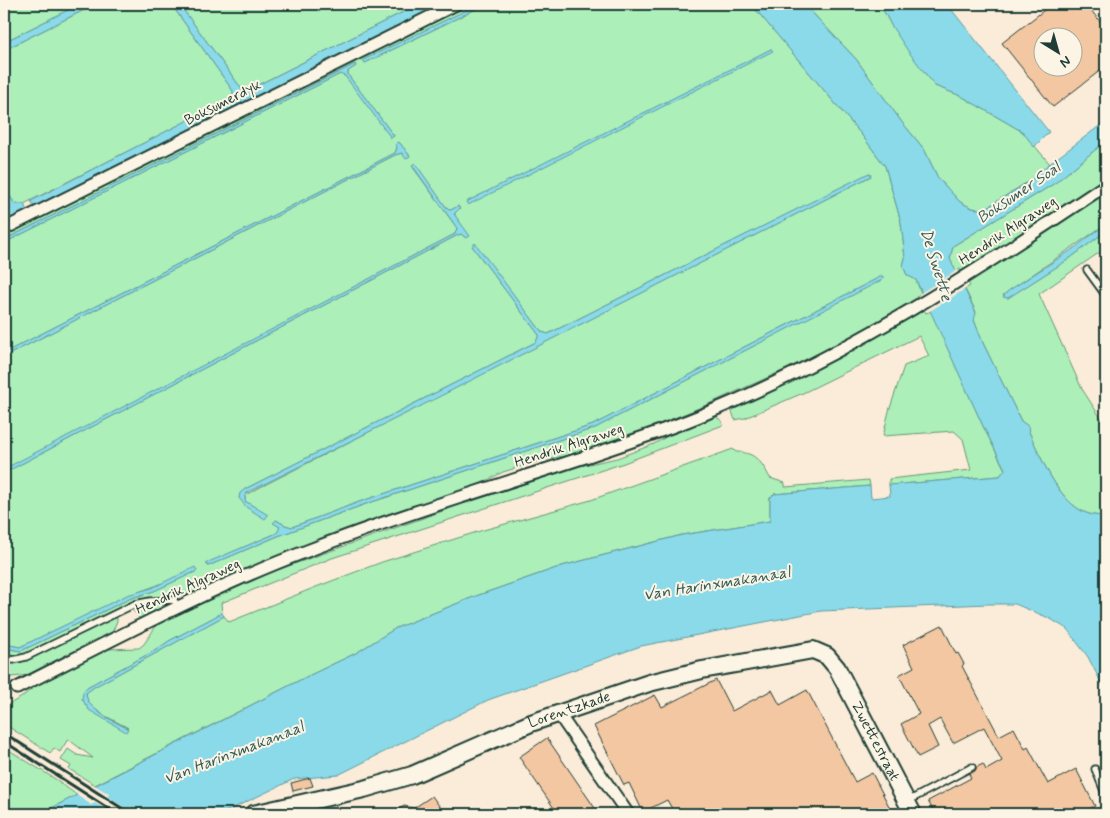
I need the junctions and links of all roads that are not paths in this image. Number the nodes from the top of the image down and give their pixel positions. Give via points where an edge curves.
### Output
1 (456, 4) edge
2 (1106, 185) edge
3 (4, 229) edge
4 (1088, 270) dead end
5 (1106, 296) edge
6 (178, 607) junction
7 (4, 658) edge
8 (837, 668) joint
9 (17, 688) dead end
10 (558, 713) junction
11 (972, 767) dead end
12 (1095, 769) dead end
13 (1106, 796) edge
14 (306, 808) edge
15 (910, 808) edge
16 (254, 814) edge
17 (628, 814) edge

1 - 3 street, Boksumerdyk
2 - 6 street, Hendrik Algraweg via 920,305 804,369 706,413 640,438 308,550
4 - 5 lane
6 - 7 lane via 174,600 135,604 26,657
6 - 9 street, Hendrik Algraweg
8 - 10 street, Lorentzkade via 821,652 805,651 670,678
8 - 15 street, Zwettestraat
10 - 14 street, Lorentzkade via 412,775
10 - 17 street
11 - 15 lane
12 - 13 lane
14 - 16 street, Lorentzkade

